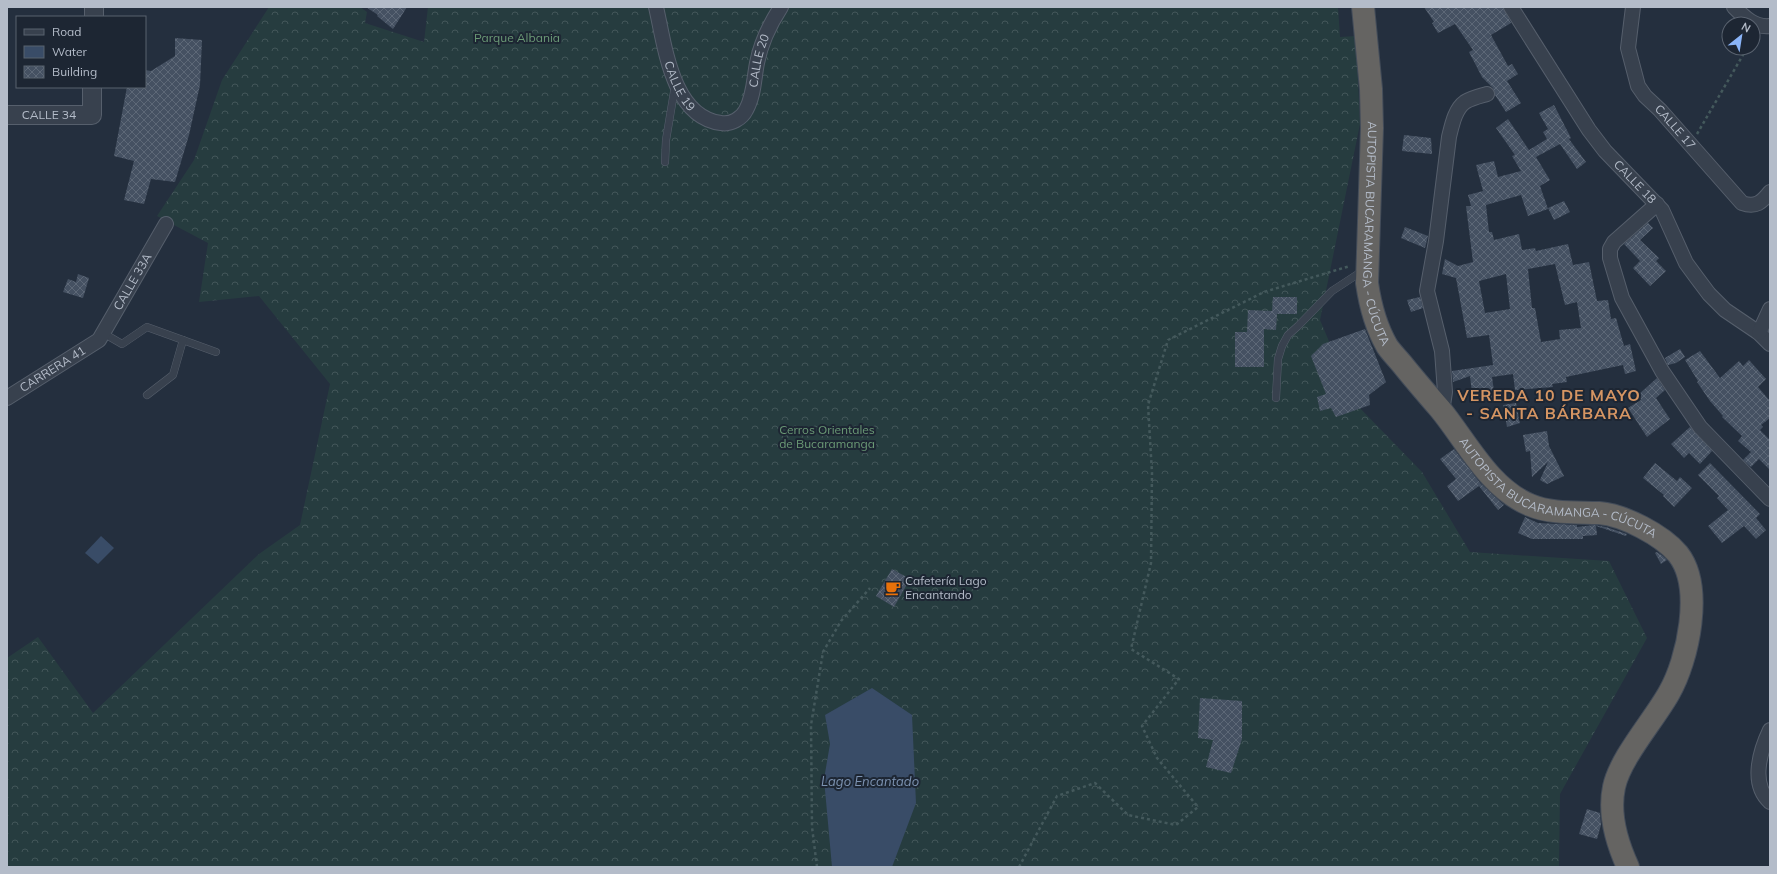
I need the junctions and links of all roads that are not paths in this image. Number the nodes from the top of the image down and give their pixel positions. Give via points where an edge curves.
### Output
1 (656, 7) edge
2 (781, 7) edge
3 (1363, 7) edge
4 (1511, 7) edge
5 (1632, 7) edge
6 (1734, 7) edge
7 (1770, 26) edge
8 (676, 82) junction
9 (92, 88) edge
10 (1487, 94) dead end
11 (7, 115) edge
12 (743, 116) joint
13 (665, 162) dead end
14 (1770, 192) edge
15 (1657, 204) junction
16 (166, 224) dead end
17 (1367, 265) junction
18 (1770, 309) edge
19 (1759, 333) junction
20 (101, 336) junction
21 (183, 340) junction
22 (1770, 344) edge
23 (216, 352) dead end
24 (147, 395) dead end
25 (7, 398) edge
26 (1276, 398) dead end
27 (1442, 412) junction
28 (1770, 499) edge
29 (1770, 730) edge
30 (1770, 802) edge
31 (1628, 867) edge

1 - 8 street, CALLE 19 via 665,49
2 - 12 street, CALLE 20 via 767,31 753,89
3 - 17 highway, AUTOPISTA BUCARAMANGA - CÚCUTA via 1372,113
4 - 15 street, CALLE 18 via 1589,130 1605,151
5 - 14 street, CALLE 17 via 1628,48 1638,86 1645,96 1742,203 1758,204
6 - 7 street via 1759,26
8 - 12 street, CALLE 19 via 690,108 707,120 725,124
8 - 13 lane via 666,140
9 - 11 street, CALLE 34 via 92,115
10 - 27 street via 1465,102 1453,121 1427,291 1442,351 1445,392
15 - 19 street, CALLE 18 via 1686,263 1709,294 1725,310
15 - 28 street via 1614,242 1610,249 1610,258 1622,298 1662,371 1700,427
16 - 20 street, CALLE 33A
17 - 26 lane via 1332,291 1288,335 1278,359
17 - 27 highway, AUTOPISTA BUCARAMANGA - CÚCUTA via 1370,301 1378,329 1388,347
18 - 19 street
19 - 22 street, CALLE 18
20 - 21 lane via 122,344 147,327
20 - 25 street, CARRERA 41
21 - 23 lane
21 - 24 lane via 172,375
27 - 31 highway, AUTOPISTA BUCARAMANGA - CÚCUTA via 1491,476 1517,499 1546,510 1618,516 1660,539 1678,554 1683,564 1691,590 1692,608 1690,629 1682,659 1670,692 1629,755 1614,787 1615,834
29 - 30 street via 1763,744 1758,771 1760,788

